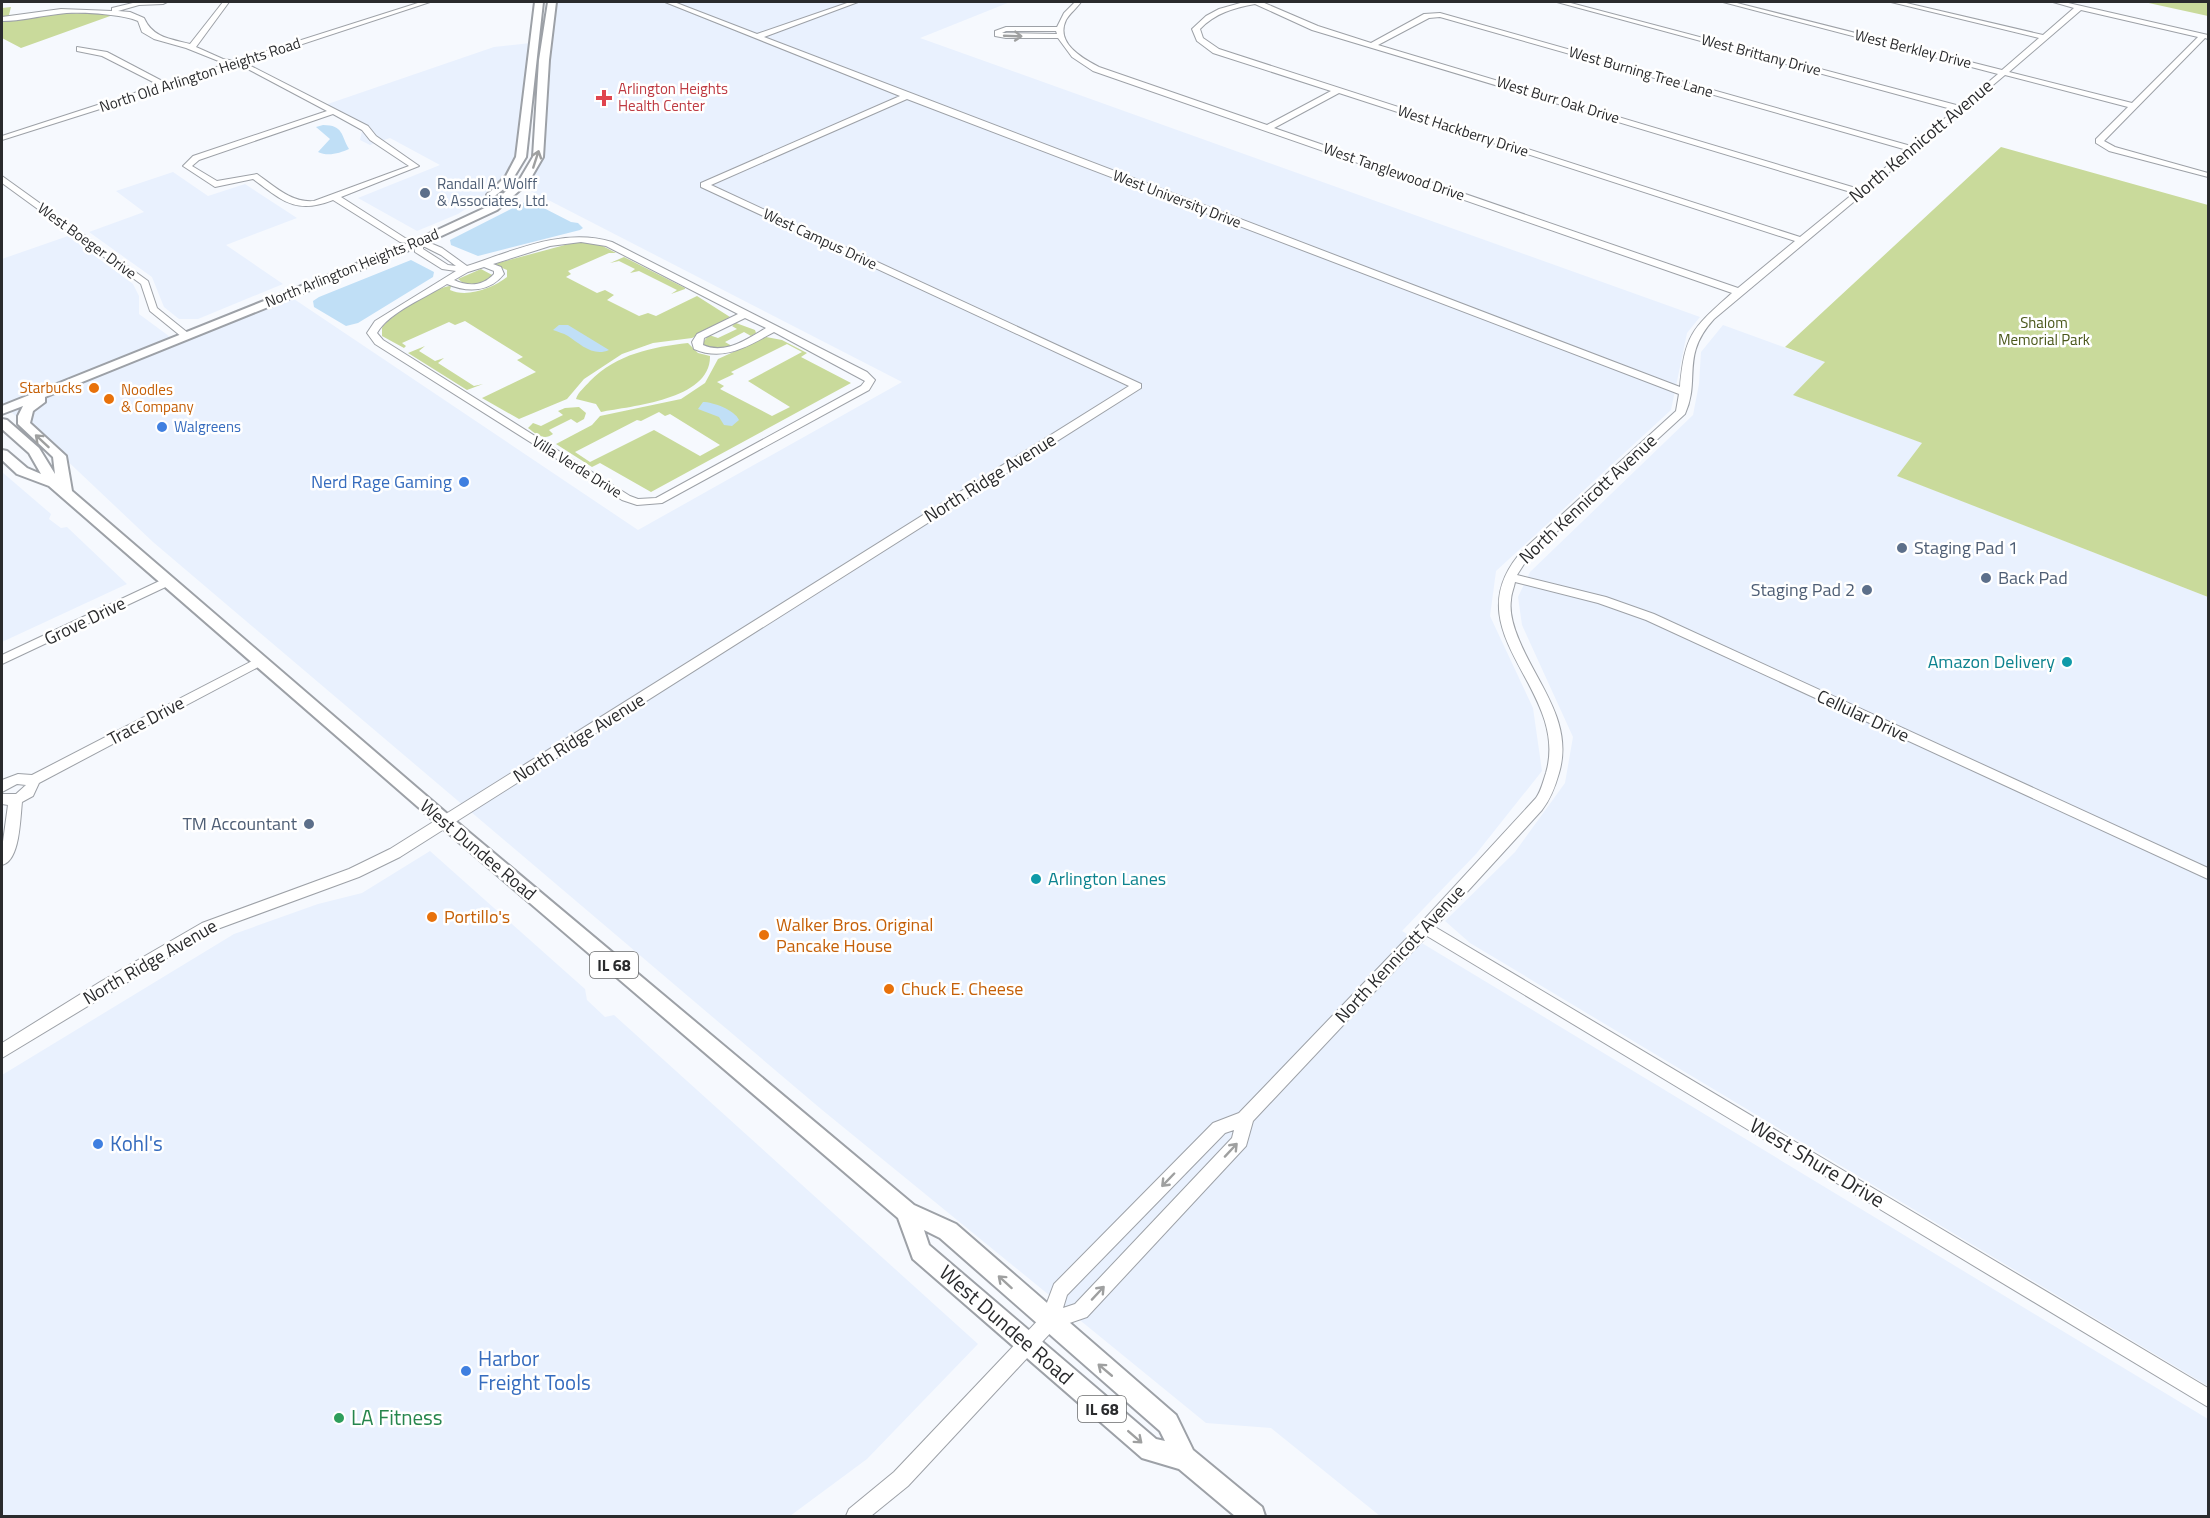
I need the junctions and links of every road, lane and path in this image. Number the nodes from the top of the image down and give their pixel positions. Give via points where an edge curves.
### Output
1 (66, 2) edge
2 (163, 2) edge
3 (226, 2) edge
4 (427, 2) edge
5 (438, 2) edge
6 (539, 2) edge
7 (552, 2) edge
8 (669, 2) edge
9 (855, 2) edge
10 (1078, 2) edge
11 (1255, 2) edge
12 (1561, 2) edge
13 (1728, 2) edge
14 (1895, 2) edge
15 (2057, 2) edge
16 (2080, 7) junction
17 (62, 12) junction
18 (108, 12) junction
19 (398, 12) junction
20 (2, 19) edge
21 (1060, 32) junction
22 (759, 36) junction
23 (2206, 36) edge
24 (2043, 38) junction
25 (1374, 44) junction
26 (192, 47) junction
27 (80, 49) dead end
28 (234, 64) junction
29 (2003, 72) junction
30 (166, 86) junction
31 (1337, 91) junction
32 (908, 96) junction
33 (2134, 106) junction
34 (1961, 109) junction
35 (334, 111) junction
36 (1268, 128) junction
37 (2, 138) edge
38 (1913, 149) junction
39 (2208, 175) edge
40 (2, 179) edge
41 (1861, 192) junction
42 (334, 197) junction
43 (403, 240) junction
44 (1801, 240) junction
45 (420, 242) junction
46 (485, 264) junction
47 (465, 270) junction
48 (447, 281) junction
49 (1738, 292) junction
50 (745, 314) junction
51 (774, 328) junction
52 (182, 333) junction
53 (75, 380) junction
54 (1137, 386) joint
55 (1686, 393) junction
56 (2, 399) edge
57 (2, 410) edge
58 (2, 423) edge
59 (2, 454) edge
60 (59, 488) junction
61 (1510, 577) junction
62 (168, 581) junction
63 (2, 660) edge
64 (260, 661) junction
65 (32, 781) junction
66 (2, 786) edge
67 (9, 799) edge
68 (446, 822) junction
69 (2, 860) edge
70 (2208, 874) edge
71 (1425, 928) junction
72 (2, 1051) edge
73 (1245, 1118) junction
74 (906, 1212) junction
75 (1048, 1321) junction
76 (1027, 1344) junction
77 (2208, 1398) edge
78 (1185, 1458) junction
79 (856, 1516) edge
80 (1253, 1516) edge

1 - 17 street
2 - 18 street via 139,3
3 - 26 street
4 - 19 street, North Old Arlington Heights Road
5 - 19 street, North Old Arlington Heights Road
6 - 43 main road, North Arlington Heights Road via 521,157 515,171 477,207
45 -> 7 main road, North Arlington Heights Road via 493,208 534,167 539,150
8 - 22 street, West University Drive
9 - 22 street
10 - 21 street via 1067,11
11 - 25 street, West Burr Oak Drive via 1315,28
11 - 31 street, West Hackberry Drive via 1226,7 1206,18 1196,29 1200,39 1216,51
12 - 34 street, West Brittany Drive
13 - 29 street, West Berkley Drive
14 - 24 street
15 - 16 street
16 - 23 street
16 - 24 street, North Kennicott Avenue
17 - 18 street
17 - 20 street
18 - 26 street via 127,14 141,20 145,30 157,37
19 - 28 street, North Old Arlington Heights Road
21 -> 21 street via 1006,29 998,32 1006,36
21 - 36 street, West Tanglewood Drive via 1063,46 1096,69
22 - 32 street, West University Drive
23 - 33 street
24 - 29 street, North Kennicott Avenue
25 - 38 street, West Burning Tree Lane via 1427,16 1440,15
25 - 41 street, West Burr Oak Drive
26 - 28 street
27 - 30 street via 104,54
28 - 30 street, North Old Arlington Heights Road
28 - 35 street via 246,65
29 - 33 street, West Berkley Drive
29 - 34 street, North Kennicott Avenue
30 - 37 street, North Old Arlington Heights Road
31 - 36 street
31 - 44 street, West Hackberry Drive
32 - 54 street, West Campus Drive via 704,185
32 - 55 street, West University Drive
33 - 39 street via 2100,139 2100,144
34 - 38 street, North Kennicott Avenue
35 - 42 street via 365,128 373,138 415,166
35 - 42 street via 196,158 187,166 215,184 254,177 298,204 315,204
36 - 49 street, West Tanglewood Drive
38 - 41 street, North Kennicott Avenue
40 - 52 street, West Boeger Drive via 146,283 153,309
41 - 44 street, North Kennicott Avenue
42 - 43 street
43 - 45 street
43 - 52 main road, North Arlington Heights Road
44 - 49 street, North Kennicott Avenue
45 - 47 street via 458,262
45 - 52 main road, North Arlington Heights Road
46 - 47 street, Villa Verde Drive
46 - 48 street via 498,269 496,279 489,283 459,288
46 - 50 street, Villa Verde Drive via 549,243 599,241
47 - 48 street, Villa Verde Drive
48 - 51 street, Villa Verde Drive via 378,323 372,333 379,342 637,502 658,501 865,388 870,380
49 - 55 street, North Kennicott Avenue via 1704,324 1691,346
50 - 51 street, Villa Verde Drive
50 - 51 street via 700,336 698,346 705,351 727,352
52 - 53 main road, North Arlington Heights Road
52 - 56 main road, North Arlington Heights Road
53 - 57 main road, North Arlington Heights Road
60 -> 53 main road via 59,456 24,424 24,414 30,405
54 - 68 street, North Ridge Avenue
55 - 61 street, North Kennicott Avenue via 1681,412 1520,562
58 - 60 main road, West Dundee Road / IL 68 via 34,451
59 - 60 main road, West Dundee Road / IL 68 via 22,471
60 - 62 main road, West Dundee Road / IL 68
61 - 70 street, Cellular Drive via 1602,600 1650,617
61 - 71 street, North Kennicott Avenue via 1505,621 1513,646 1553,717 1555,765 1537,807
62 - 63 street, Grove Drive
62 - 64 main road, West Dundee Road / IL 68
64 - 65 street, Trace Drive
64 - 68 main road, West Dundee Road / IL 68
65 - 66 street, Trace Drive via 22,778
65 - 67 street, Trace Drive via 30,791
67 - 69 street, Trace Drive via 8,854
68 - 72 street, North Ridge Avenue via 354,873 207,927
68 - 74 main road, West Dundee Road / IL 68
71 - 73 street, North Kennicott Avenue
71 - 77 street, West Shure Drive
73 -> 75 street, North Kennicott Avenue via 1219,1128 1058,1292
75 -> 73 street, North Kennicott Avenue via 1081,1311 1240,1141
75 -> 74 main road, West Dundee Road / IL 68 via 948,1231
74 - 76 main road, West Dundee Road / IL 68 via 921,1252
75 - 76 street, North Kennicott Avenue
78 -> 75 main road, West Dundee Road / IL 68 via 1168,1423
76 -> 78 main road, West Dundee Road / IL 68 via 1150,1450
76 - 79 street, North Kennicott Avenue via 901,1479
78 - 80 main road, West Dundee Road / IL 68

